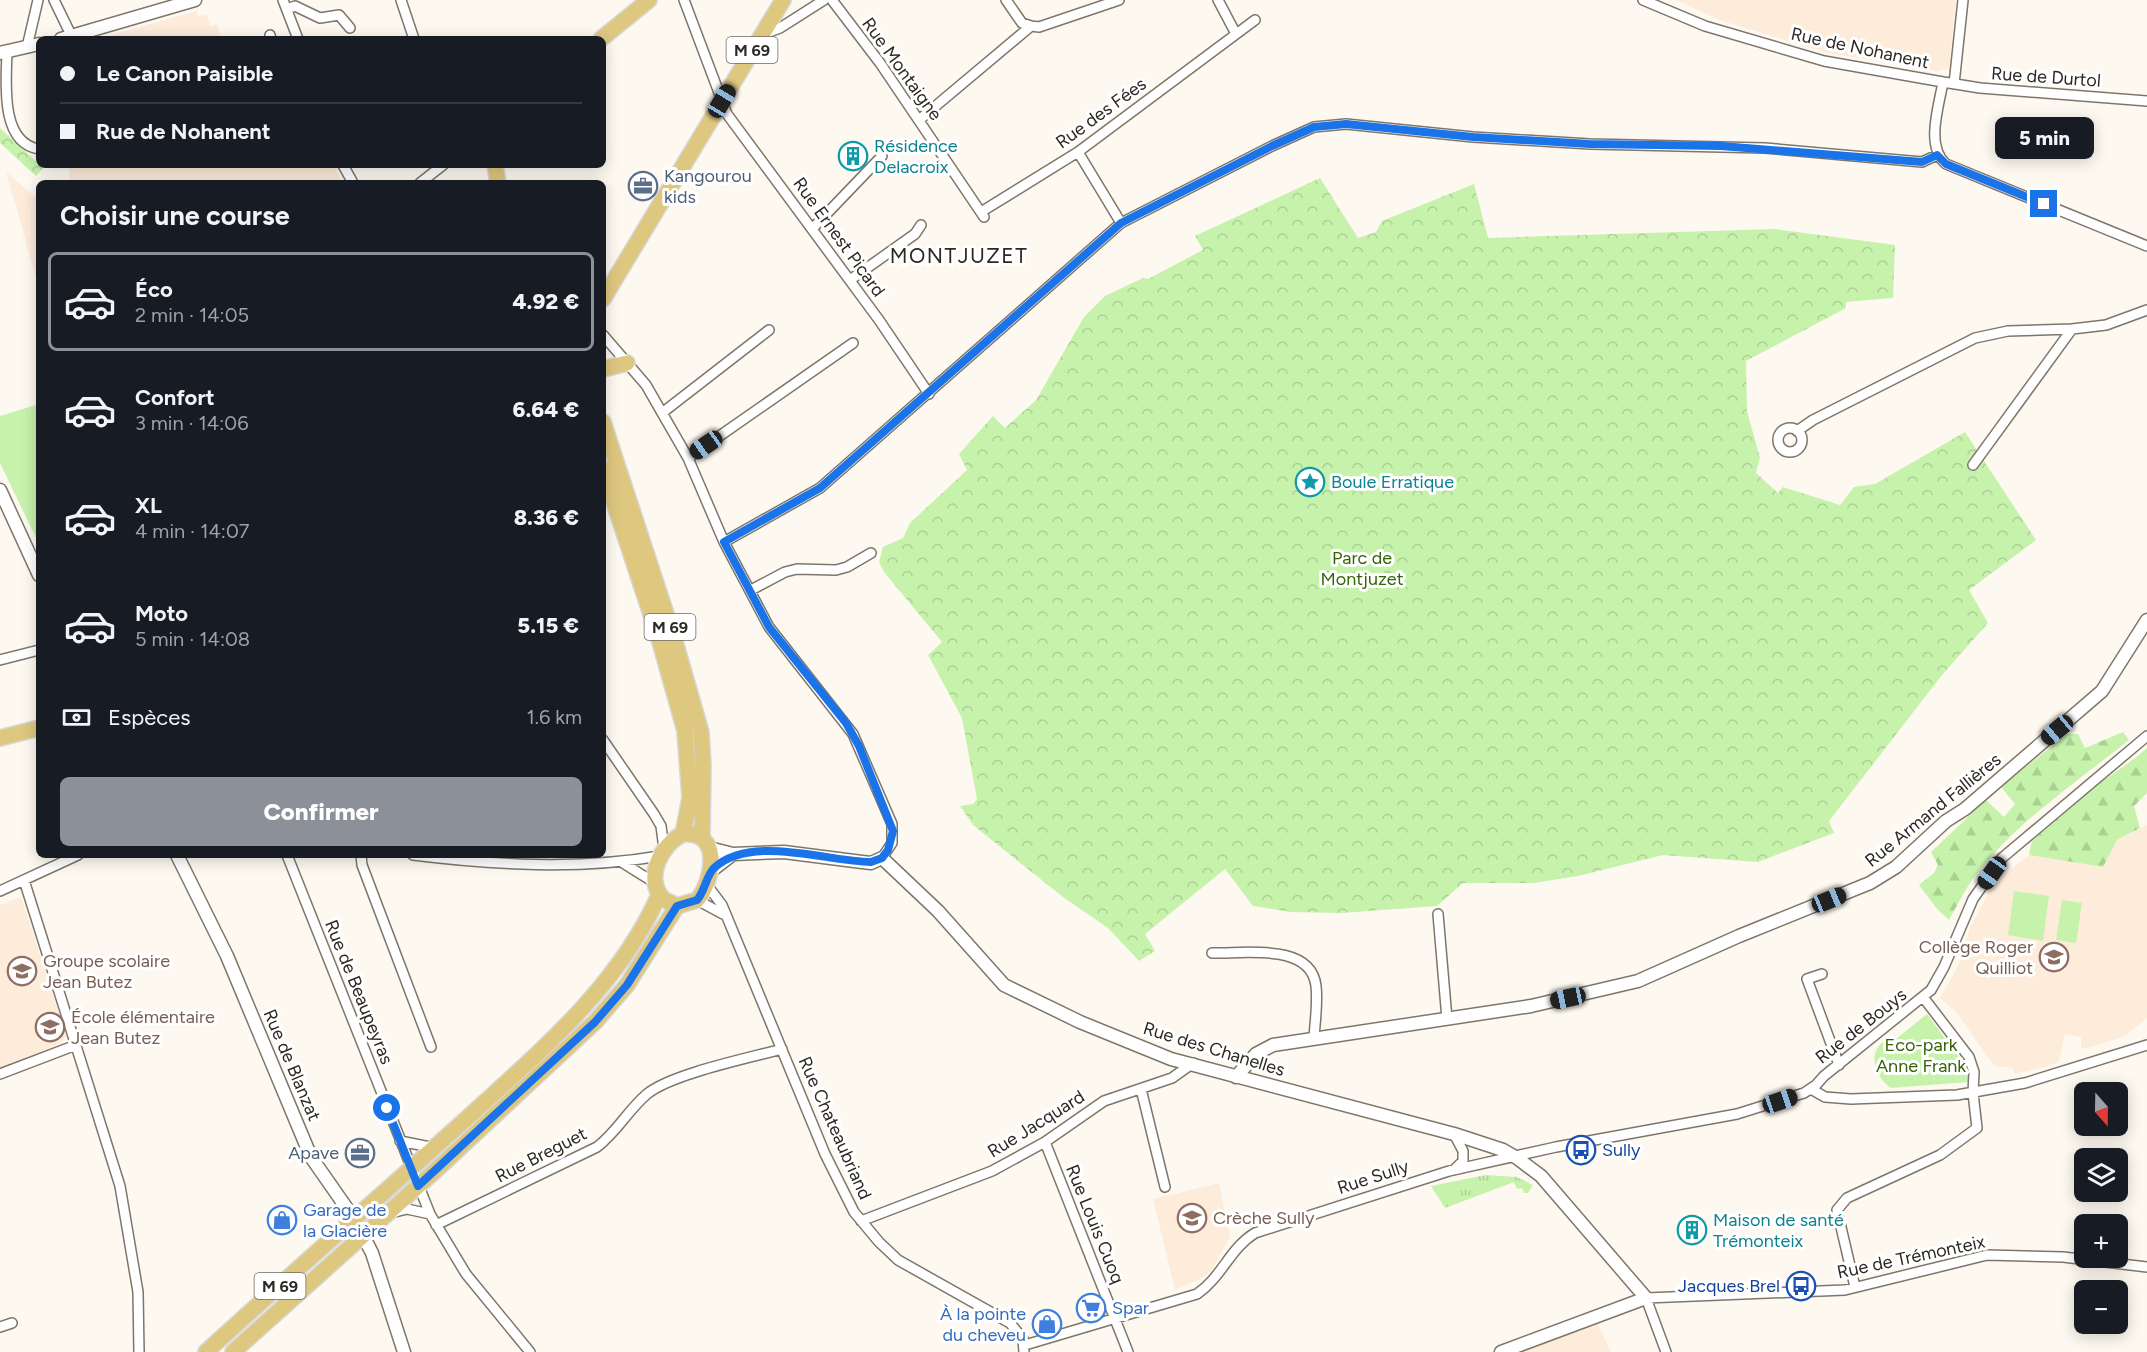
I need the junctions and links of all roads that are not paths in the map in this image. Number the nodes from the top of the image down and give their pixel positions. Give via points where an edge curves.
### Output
1 (39, 0) edge
2 (54, 0) edge
3 (195, 0) edge
4 (401, 0) edge
5 (649, 0) edge
6 (684, 0) edge
7 (783, 0) edge
8 (824, 0) edge
9 (832, 0) edge
10 (1006, 0) edge
11 (1119, 0) edge
12 (1218, 0) edge
13 (1643, 0) edge
14 (1964, 0) edge
15 (285, 4) edge
16 (1663, 4) edge
17 (1255, 20) dead end
18 (1031, 26) junction
19 (350, 28) dead end
20 (1236, 34) junction
21 (762, 35) junction
22 (68, 36) edge
23 (76, 36) edge
24 (297, 36) edge
25 (413, 36) edge
26 (605, 36) edge
27 (33, 46) edge
28 (3, 52) edge
29 (1942, 82) junction
30 (1954, 84) junction
31 (2147, 100) edge
32 (722, 101) junction
33 (919, 120) junction
34 (36, 148) edge
35 (1078, 152) junction
36 (1937, 155) junction
37 (882, 156) dead end
38 (439, 168) edge
39 (424, 180) edge
40 (982, 214) joint
41 (1121, 223) junction
42 (921, 225) dead end
43 (813, 228) junction
44 (2147, 246) edge
45 (850, 280) junction
46 (606, 294) edge
47 (2147, 310) edge
48 (2072, 329) junction
49 (769, 330) dead end
50 (606, 338) edge
51 (853, 343) dead end
52 (627, 363) junction
53 (606, 368) edge
54 (928, 394) junction
55 (662, 413) junction
56 (606, 431) edge
57 (1797, 431) dead end
58 (688, 458) junction
59 (1973, 465) dead end
60 (606, 478) edge
61 (0, 490) edge
62 (724, 542) junction
63 (871, 552) dead end
64 (36, 568) edge
65 (751, 590) junction
66 (2147, 620) edge
67 (36, 651) edge
68 (0, 660) edge
69 (36, 729) edge
70 (2147, 736) edge
71 (0, 738) edge
72 (606, 744) edge
73 (661, 826) junction
74 (679, 836) junction
75 (705, 843) junction
76 (662, 852) junction
77 (733, 854) junction
78 (72, 858) edge
79 (178, 858) edge
80 (288, 858) edge
81 (362, 858) edge
82 (462, 858) edge
83 (882, 858) junction
84 (478, 859) edge
85 (621, 862) junction
86 (709, 878) junction
87 (24, 880) junction
88 (657, 889) junction
89 (0, 891) edge
90 (697, 900) junction
91 (677, 906) junction
92 (723, 914) junction
93 (1438, 914) dead end
94 (1212, 953) dead end
95 (1822, 974) dead end
96 (1923, 997) junction
97 (1447, 1019) junction
98 (1314, 1038) junction
99 (76, 1045) junction
100 (2147, 1045) edge
101 (431, 1047) dead end
102 (782, 1049) junction
103 (1193, 1064) junction
104 (1839, 1065) junction
105 (0, 1074) edge
106 (1236, 1077) junction
107 (1141, 1089) junction
108 (1811, 1089) junction
109 (1973, 1093) junction
110 (1454, 1134) junction
111 (400, 1141) junction
112 (1045, 1142) junction
113 (435, 1148) junction
114 (1517, 1158) junction
115 (411, 1170) junction
116 (1454, 1170) junction
117 (418, 1186) junction
118 (1164, 1187) dead end
119 (386, 1214) junction
120 (430, 1214) junction
121 (355, 1220) junction
122 (861, 1221) junction
123 (436, 1225) junction
124 (363, 1234) junction
125 (2147, 1267) edge
126 (1855, 1287) junction
127 (1646, 1298) junction
128 (1116, 1320) junction
129 (12, 1323) dead end
130 (0, 1327) edge
131 (1024, 1349) edge
132 (139, 1352) edge
133 (206, 1352) edge
134 (233, 1352) edge
135 (404, 1352) edge
136 (530, 1352) edge
137 (1128, 1352) edge
138 (1501, 1352) edge
139 (1666, 1352) edge

1 - 27 street
2 - 22 street
3 - 23 street
4 - 25 street
5 - 26 main road
6 - 32 street, Rue Ernest Picard
7 - 21 main road, M 69
8 - 21 street
9 - 33 street, Rue Montaigne
10 - 18 street via 1022,23
11 - 18 street via 1039,27
12 - 20 street
13 - 16 street, Rue de Nohanent
14 - 30 street
15 - 19 street via 320,18 339,15
15 - 24 street
16 - 29 street, Rue de Nohanent via 1705,26 1824,61
17 - 20 street, Rue des Fées
18 - 33 street
20 - 35 street, Rue des Fées
21 - 32 main road, M 69
27 - 28 street
28 - 34 street via 9,125 27,146
29 - 30 street, Rue de Durtol
29 - 36 street, Rue de Nohanent via 1935,139
30 - 31 street, Rue de Durtol
32 - 43 street, Rue Ernest Picard via 727,114
32 - 46 main road, M 69
33 - 40 street, Rue Montaigne
35 - 40 street, Rue des Fées
35 - 41 street
36 - 41 street via 1922,162 1765,148 1590,144 1325,125 1303,131
36 - 44 street via 1946,164
37 - 43 street
38 - 39 street
41 - 54 street
42 - 45 street via 915,234
43 - 45 street, Rue Ernest Picard
45 - 54 street, Rue Ernest Picard
47 - 48 street via 2106,325
48 - 57 street via 2008,331 1975,338
48 - 59 street
49 - 55 street
50 - 52 street
51 - 58 street
52 - 53 main road
52 - 55 street
54 - 62 street via 820,488
55 - 58 street
56 - 75 main road, M 69 via 701,732
58 - 62 street
60 - 74 main road, M 69 via 667,662 685,731 690,798
61 - 64 street
62 - 65 street
63 - 65 street via 847,567 797,569
65 - 83 street via 769,627 846,723 859,746 892,824 892,843
66 - 97 street, Rue Armand Fallières via 2102,691 1883,876 1638,981 1531,1006
67 - 68 street
69 - 71 main road
70 - 96 street, Rue de Bouys via 2002,858 1973,899 1944,966
72 - 73 street
73 - 74 street
73 - 76 street
74 - 75 main road
74 - 76 main road
75 - 77 street
75 - 86 main road
76 - 85 street
76 - 88 main road
77 - 83 street via 784,852 871,862
77 - 86 street
78 - 87 street
79 - 121 street, Rue de Blanzat via 227,956 311,1157
80 - 111 street, Rue de Beaupeyras
81 - 101 street
82 - 84 street
83 - 103 street, Rue des Chanelles via 938,911 1004,985 1142,1048
84 - 85 street via 554,865
85 - 88 street via 641,872
86 - 90 main road
86 - 92 street, Rue Chateaubriand
87 - 89 street
87 - 99 street
88 - 91 main road via 666,902
88 - 113 main road, M 69 via 612,973 583,1010
90 - 91 main road
90 - 92 street
91 - 117 main road, M 69 via 627,985 595,1022
92 - 102 street, Rue Chateaubriand
93 - 97 street
94 - 98 street via 1297,958 1311,971 1316,986
95 - 104 street via 1808,979
96 - 104 street, Rue de Bouys
96 - 109 street via 1969,1057 1974,1072
97 - 98 street, Rue Armand Fallières
98 - 106 street, Rue Armand Fallières via 1262,1050
99 - 105 street
99 - 132 street via 120,1186 138,1292
100 - 109 street via 2025,1083
102 - 122 street, Rue Chateaubriand via 834,1175
102 - 123 street, Rue Breguet via 664,1083 646,1094 597,1147
103 - 106 street, Rue des Chanelles
103 - 107 street, Rue Jacquard via 1172,1078
104 - 108 street, Rue de Bouys
106 - 110 street, Rue des Chanelles
107 - 112 street, Rue Jacquard via 1104,1101
107 - 118 street
108 - 109 street via 1825,1097 1851,1099
108 - 114 street, Rue de Bouys via 1737,1114
109 - 126 street via 1977,1128 1960,1143 1847,1198 1837,1210
110 - 114 street, Rue des Chanelles
110 - 116 street via 1463,1151 1463,1161
111 - 113 street
111 - 115 street, Rue de Beaupeyras
112 - 122 street, Rue Jacquard via 992,1171
112 - 128 street, Rue Louis Cuoq
113 - 115 main road, M 69
114 - 116 street, Rue Sully
114 - 127 street, Rue des Chanelles via 1541,1176
115 - 117 street, Rue de Beaupeyras
115 - 121 main road, M 69
116 - 128 street, Rue Sully via 1255,1233 1240,1242 1212,1284 1197,1294
117 - 119 main road, M 69
117 - 120 street, Rue de Beaupeyras
119 - 120 street via 407,1209
119 - 124 main road, M 69
120 - 123 street, Rue de Beaupeyras
121 - 124 street, Rue de Blanzat
121 - 133 main road, M 69
122 - 131 street, Rue Chateaubriand via 898,1260 1010,1323 1020,1333
123 - 136 street, Rue de Beaupeyras via 466,1274
124 - 134 main road, M 69
124 - 135 street, Rue de Blanzat
125 - 126 street, Rue de Trémonteix via 2063,1257 1987,1255
126 - 127 street, Rue de Trémonteix
127 - 138 street
127 - 139 street
128 - 131 street, Rue Sully
128 - 137 street, Rue Louis Cuoq
129 - 130 street

